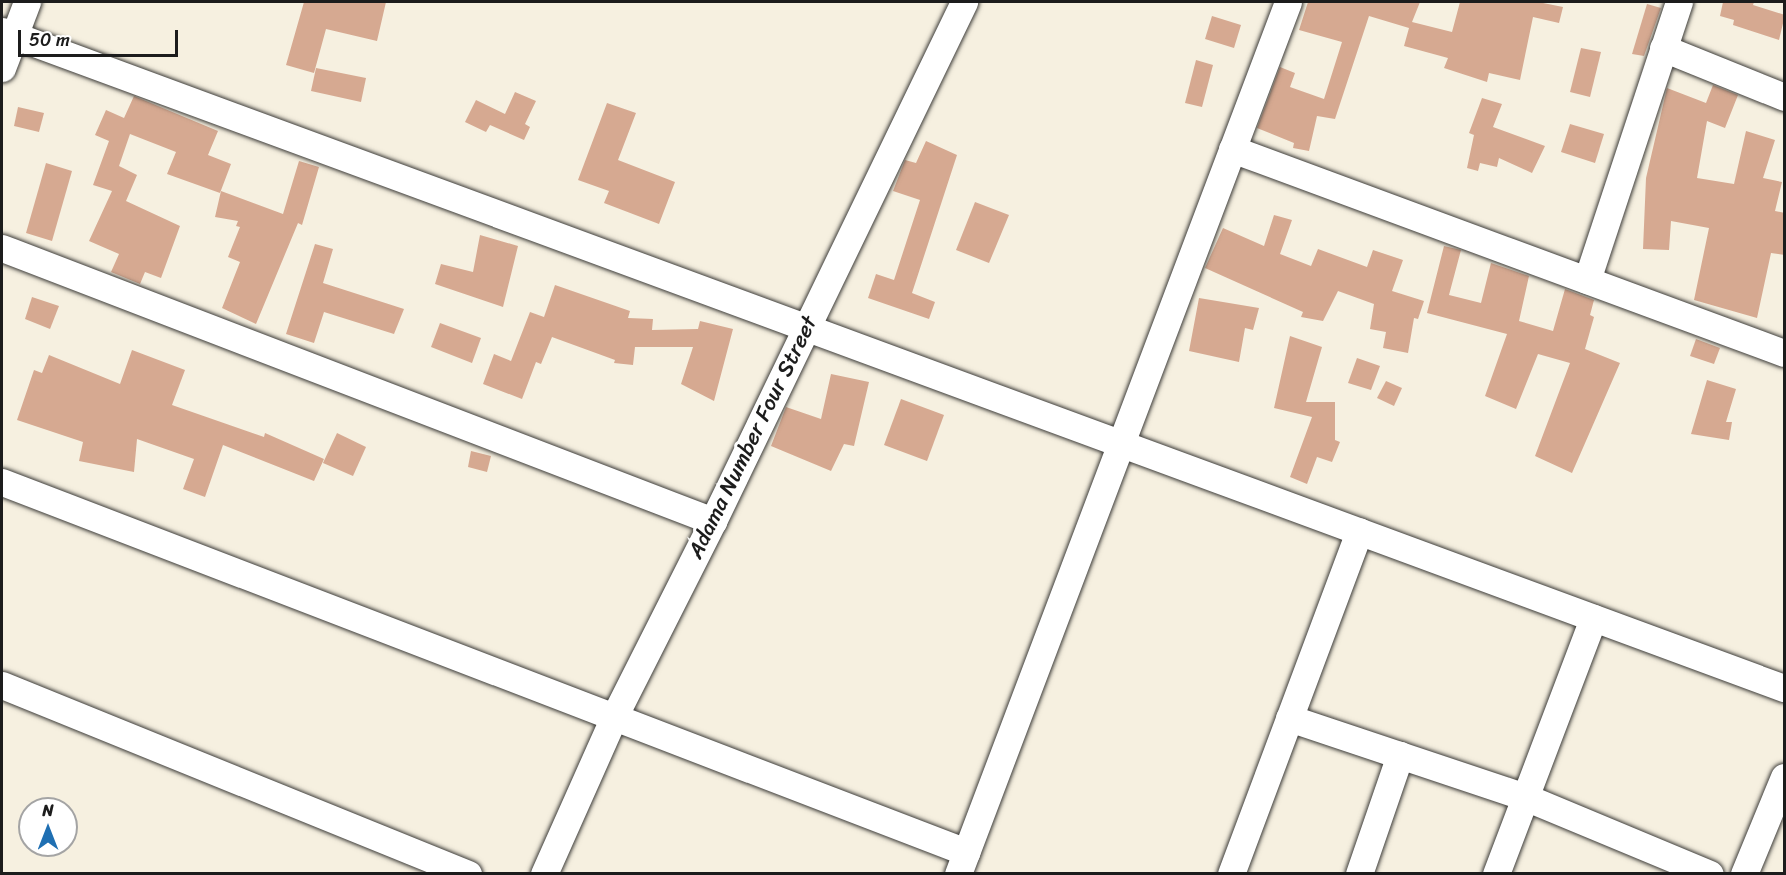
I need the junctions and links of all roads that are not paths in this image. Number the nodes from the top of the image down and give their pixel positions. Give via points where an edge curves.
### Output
1 (27, 2) edge
2 (964, 2) edge
3 (1288, 2) edge
4 (1679, 2) edge
5 (8, 34) edge
6 (1663, 48) junction
7 (2, 68) edge
8 (1785, 97) edge
9 (1232, 149) junction
10 (2, 248) edge
11 (1587, 280) junction
12 (804, 327) junction
13 (1785, 353) edge
14 (1121, 443) junction
15 (2, 482) edge
16 (713, 521) junction
17 (1359, 531) junction
18 (1593, 618) junction
19 (2, 686) edge
20 (1785, 688) edge
21 (614, 717) junction
22 (1290, 718) junction
23 (1401, 755) junction
24 (1785, 777) edge
25 (1525, 797) junction
26 (962, 863) edge
27 (468, 873) edge
28 (544, 873) edge
29 (1231, 873) edge
30 (1359, 873) edge
31 (1496, 873) edge
32 (1710, 873) edge
33 (1744, 873) edge

1 - 5 street
2 - 12 street, Adama Number Four Street
3 - 9 street
4 - 6 street
5 - 7 street
5 - 12 street
6 - 8 street
6 - 11 street
9 - 11 street
9 - 14 street
10 - 16 street
11 - 13 street
12 - 14 street
12 - 16 street, Adama Number Four Street
14 - 17 street
14 - 26 street
15 - 21 street
16 - 21 street, Adama Number Four Street
17 - 18 street
17 - 22 street
18 - 20 street
18 - 25 street
19 - 27 street
21 - 26 street
21 - 28 street, Adama Number Four Street
22 - 23 street
22 - 29 street
23 - 25 street
23 - 30 street
24 - 33 street
25 - 31 street
25 - 32 street

